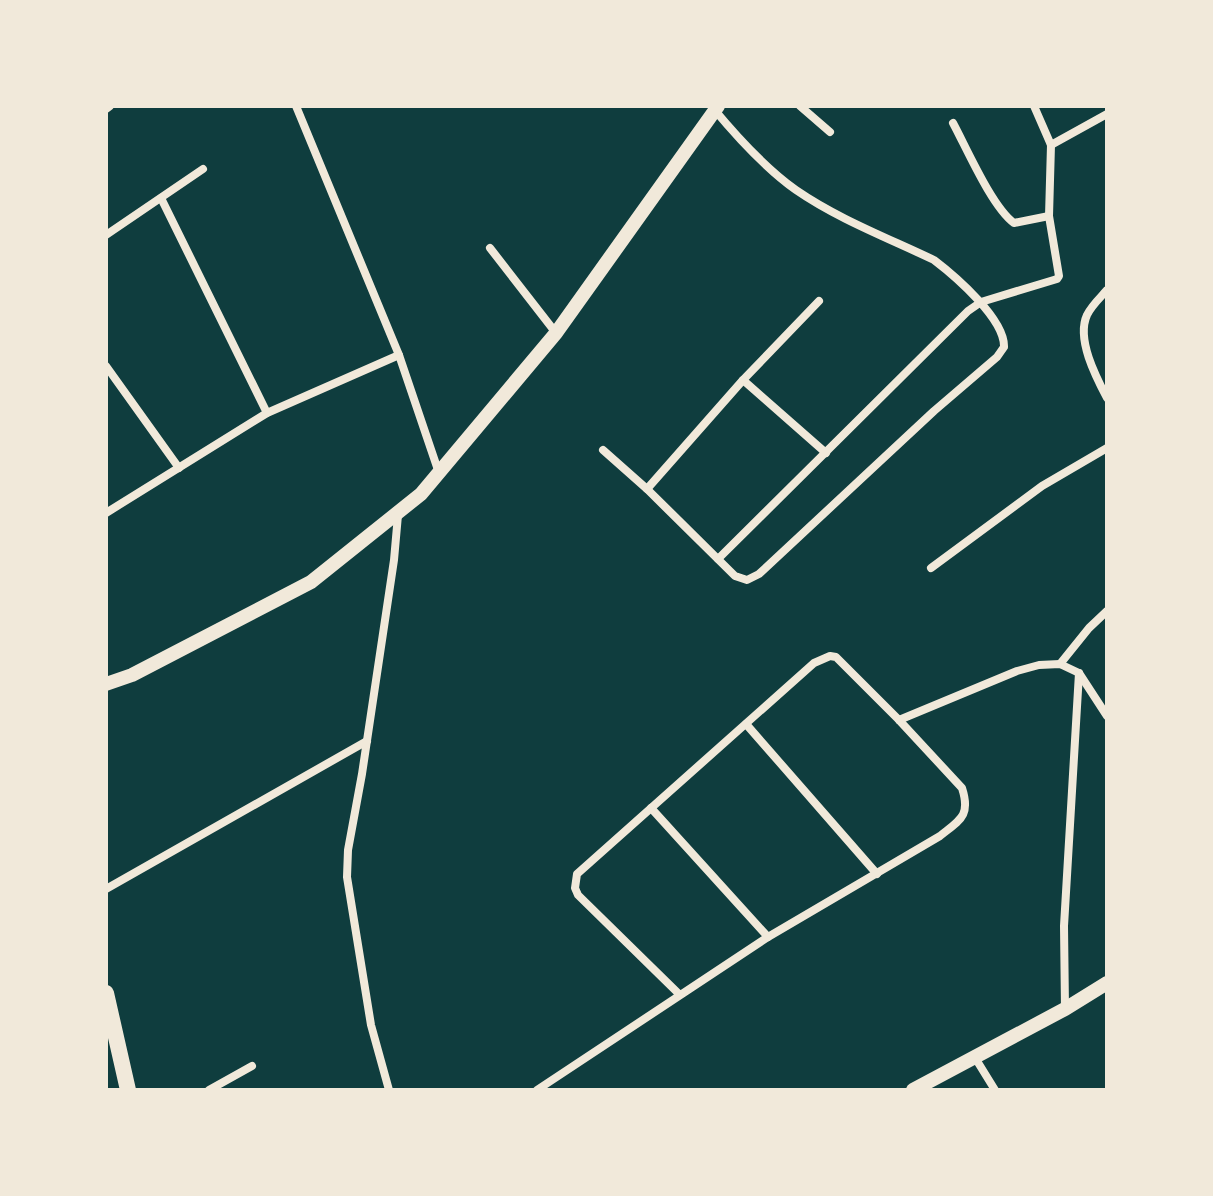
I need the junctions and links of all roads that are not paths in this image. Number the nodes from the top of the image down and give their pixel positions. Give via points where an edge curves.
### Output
1 (296, 106) edge
2 (800, 106) edge
3 (1034, 106) edge
4 (715, 107) edge
5 (1107, 114) edge
6 (953, 123) dead end
7 (830, 132) dead end
8 (1051, 145) junction
9 (203, 169) dead end
10 (161, 198) junction
11 (1049, 216) junction
12 (106, 235) edge
13 (490, 248) dead end
14 (1107, 290) edge
15 (819, 301) dead end
16 (981, 302) junction
17 (556, 333) junction
18 (399, 355) junction
19 (106, 366) edge
20 (743, 380) junction
21 (1107, 398) edge
22 (267, 413) junction
23 (1107, 448) edge
24 (603, 450) dead end
25 (826, 453) junction
26 (179, 468) junction
27 (439, 474) junction
28 (647, 489) junction
29 (106, 513) edge
30 (398, 515) junction
31 (718, 559) junction
32 (931, 568) dead end
33 (1107, 611) edge
34 (1060, 664) junction
35 (1079, 673) junction
36 (106, 684) edge
37 (1107, 716) edge
38 (899, 720) junction
39 (746, 724) junction
40 (367, 741) junction
41 (651, 808) junction
42 (877, 874) junction
43 (106, 889) edge
44 (768, 937) junction
45 (1107, 983) edge
46 (106, 993) edge
47 (679, 994) junction
48 (1065, 1009) junction
49 (974, 1056) junction
50 (252, 1066) dead end
51 (548, 1087) edge
52 (128, 1090) edge
53 (209, 1090) edge
54 (389, 1090) edge
55 (537, 1090) edge
56 (913, 1090) edge
57 (995, 1090) edge

1 - 18 street
2 - 7 street
3 - 8 street
4 - 16 street via 736,136 793,188 934,260
4 - 17 street
5 - 8 street
6 - 11 street via 1010,221
8 - 11 street
9 - 10 street
10 - 12 street
10 - 22 street
11 - 16 street via 1057,279
13 - 17 street
14 - 21 street via 1086,317 1085,327 1091,366
15 - 20 street
16 - 25 street
16 - 31 street via 1005,342 997,357 759,574 741,580
17 - 27 street
18 - 22 street
18 - 27 street
19 - 26 street
20 - 25 street
20 - 28 street
22 - 26 street
23 - 32 street via 1042,486
24 - 28 street
25 - 31 street
26 - 29 street
27 - 30 street
28 - 31 street
30 - 36 street via 311,582
30 - 40 street
33 - 34 street
34 - 35 street
34 - 38 street via 1017,671
35 - 37 street
35 - 48 street via 1064,926
38 - 39 street via 847,666 830,656 814,663
38 - 42 street via 962,788 966,809 940,836
39 - 41 street
39 - 42 street
40 - 43 street
40 - 54 street via 347,877 371,1025
41 - 44 street
41 - 47 street via 581,868 575,888
42 - 44 street
44 - 47 street
45 - 48 street
46 - 52 main road
47 - 51 street
48 - 49 street
49 - 56 street
49 - 57 street
50 - 53 street
51 - 55 street

